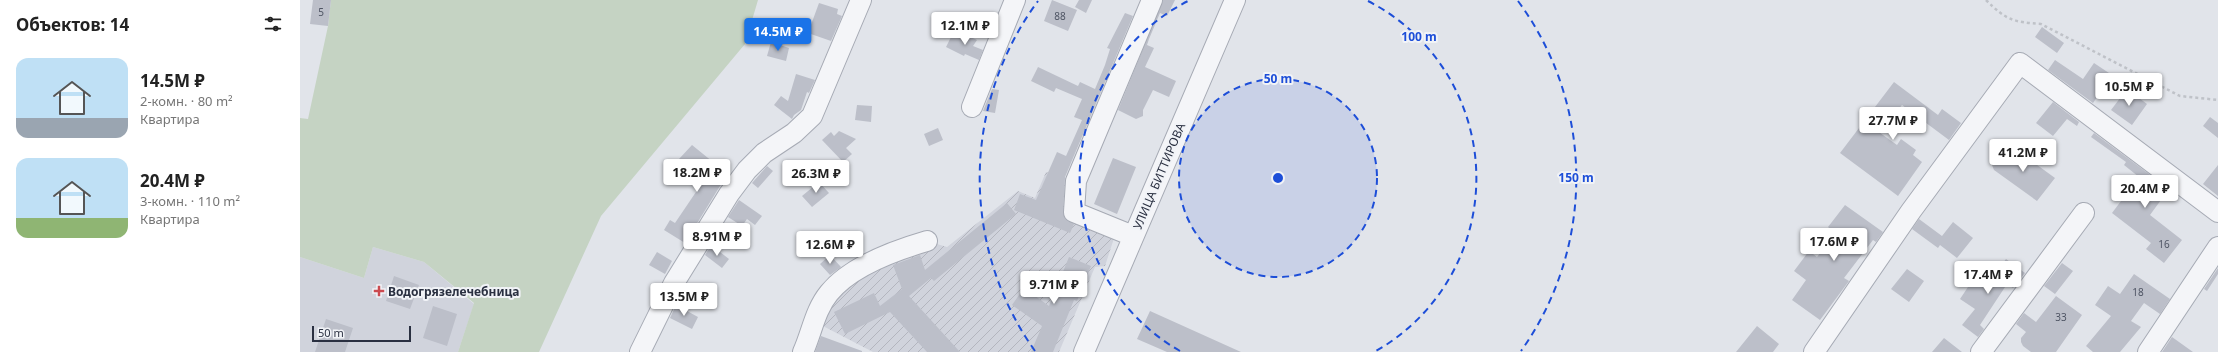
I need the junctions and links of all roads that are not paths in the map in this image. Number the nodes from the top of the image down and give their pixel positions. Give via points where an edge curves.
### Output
1 (861, 0) edge
2 (1015, 0) edge
3 (1152, 0) edge
4 (1235, 0) edge
5 (972, 107) dead end
6 (2218, 212) edge
7 (2084, 213) dead end
8 (1133, 236) junction
9 (927, 241) dead end
10 (2218, 247) edge
11 (640, 352) edge
12 (803, 352) edge
13 (1084, 352) edge
14 (1814, 352) edge
15 (1982, 352) edge
16 (2148, 352) edge

1 - 11 street via 812,116 794,133 764,153 729,194 674,283
2 - 5 street
3 - 8 street via 1076,181 1074,212
4 - 8 street, УЛИЦА БИТТИРОВА
6 - 14 street via 2020,62 1911,211
7 - 15 street
8 - 13 street, УЛИЦА БИТТИРОВА
9 - 12 street via 896,250 844,279 829,293 816,316
10 - 16 street

